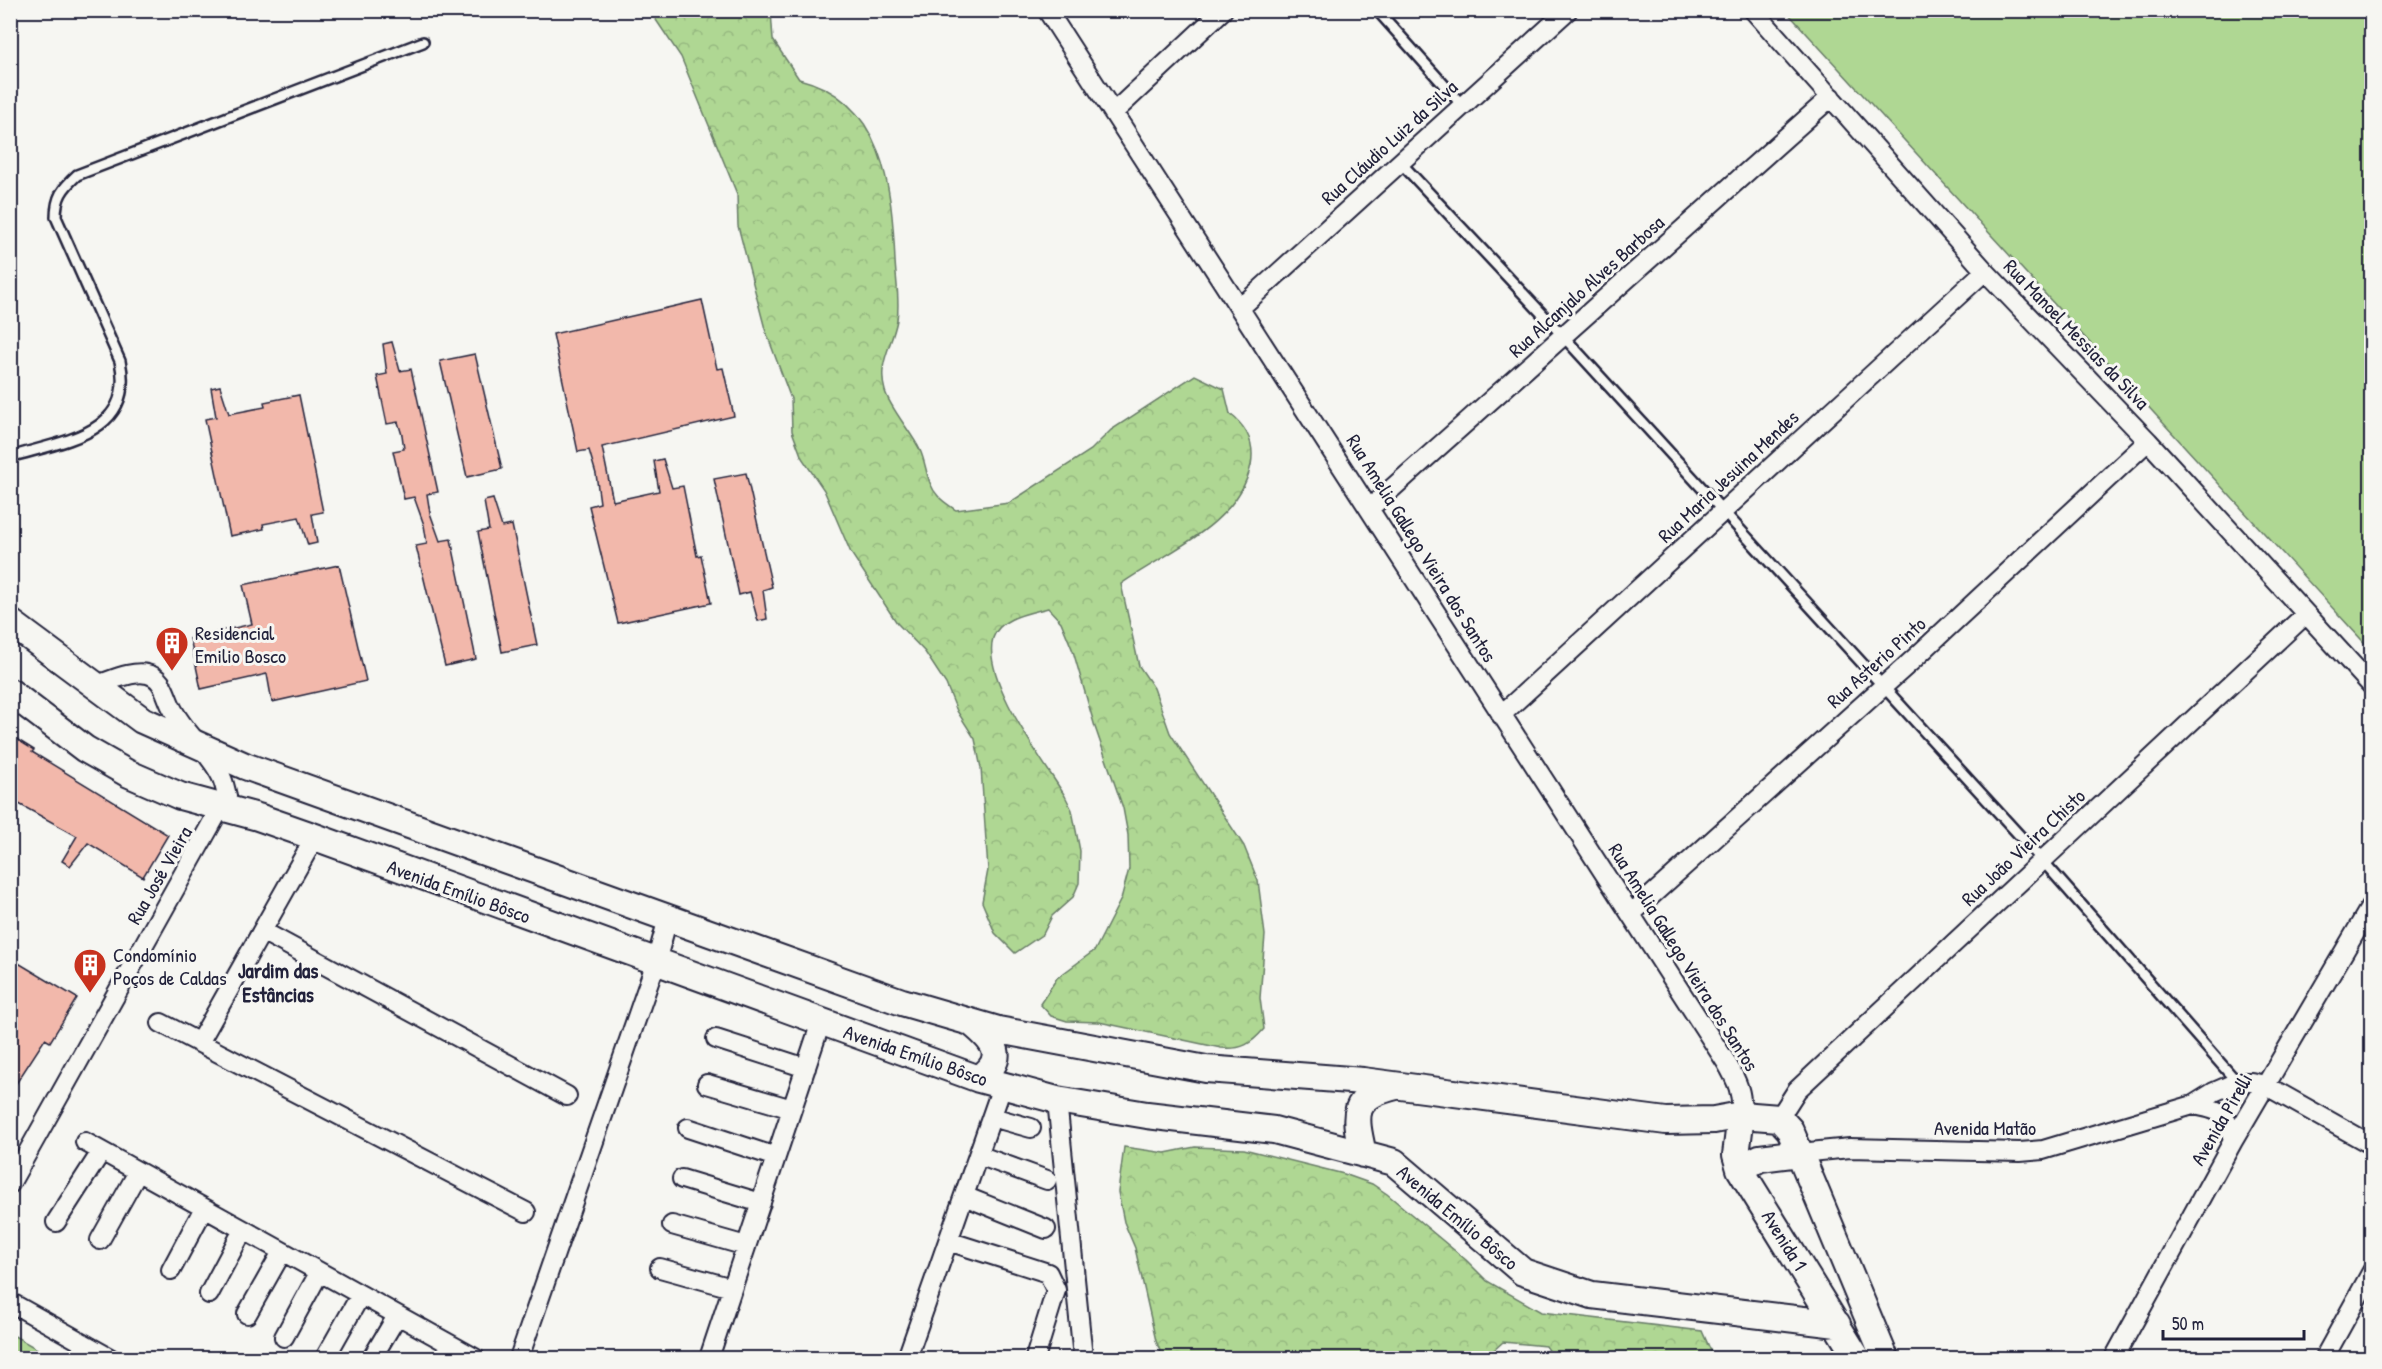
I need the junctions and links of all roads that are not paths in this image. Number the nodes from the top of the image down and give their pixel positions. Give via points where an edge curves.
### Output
1 (1047, 10) edge
2 (1224, 10) edge
3 (1377, 10) edge
4 (1568, 10) edge
5 (1753, 10) edge
6 (423, 42) dead end
7 (1831, 97) junction
8 (1462, 105) junction
9 (1114, 112) junction
10 (1400, 162) junction
11 (1985, 271) junction
12 (1241, 307) junction
13 (1563, 336) junction
14 (2148, 441) junction
15 (10, 458) edge
16 (1370, 508) junction
17 (1722, 512) junction
18 (2305, 615) junction
19 (11, 623) edge
20 (93, 686) junction
21 (1883, 686) junction
22 (2372, 686) edge
23 (10, 692) edge
24 (1501, 716) junction
25 (201, 747) junction
26 (223, 808) junction
27 (315, 837) junction
28 (2042, 860) junction
29 (2372, 904) edge
30 (1632, 913) junction
31 (668, 918) junction
32 (262, 931) junction
33 (656, 962) junction
34 (821, 1022) junction
35 (161, 1023) dead end
36 (973, 1024) junction
37 (716, 1039) dead end
38 (200, 1041) junction
39 (806, 1068) junction
40 (991, 1082) junction
41 (2237, 1082) junction
42 (707, 1084) dead end
43 (1399, 1085) junction
44 (2265, 1086) junction
45 (567, 1096) dead end
46 (1057, 1100) junction
47 (2193, 1106) junction
48 (792, 1109) junction
49 (1741, 1115) junction
50 (992, 1116) junction
51 (1779, 1118) junction
52 (688, 1128) dead end
53 (1031, 1128) dead end
54 (2233, 1141) junction
55 (85, 1143) dead end
56 (2372, 1145) edge
57 (101, 1152) junction
58 (1363, 1154) junction
59 (1800, 1154) junction
60 (978, 1155) junction
61 (776, 1157) junction
62 (1740, 1169) junction
63 (138, 1172) junction
64 (682, 1179) dead end
65 (1047, 1180) dead end
66 (10, 1184) edge
67 (964, 1196) junction
68 (761, 1203) junction
69 (204, 1208) junction
70 (526, 1212) dead end
71 (56, 1222) dead end
72 (672, 1225) dead end
73 (1046, 1229) dead end
74 (243, 1230) junction
75 (100, 1240) dead end
76 (948, 1240) junction
77 (746, 1246) junction
78 (282, 1252) junction
79 (660, 1268) dead end
80 (171, 1270) dead end
81 (2372, 1272) edge
82 (320, 1273) junction
83 (732, 1288) junction
84 (209, 1294) dead end
85 (360, 1296) junction
86 (10, 1302) edge
87 (247, 1314) dead end
88 (397, 1316) junction
89 (1837, 1324) junction
90 (284, 1337) dead end
91 (110, 1359) edge
92 (325, 1359) edge
93 (372, 1359) edge
94 (475, 1359) edge
95 (519, 1359) edge
96 (709, 1359) edge
97 (907, 1359) edge
98 (1035, 1359) edge
99 (1083, 1359) edge
100 (1857, 1359) edge
101 (1885, 1359) edge
102 (2114, 1359) edge
103 (2324, 1359) edge

1 - 9 street, Rua Amelia Gallego Vieira dos Santos
2 - 9 street
3 - 8 lane
4 - 8 street, Rua Cláudio Luiz da Silva
5 - 7 street, Rua Manoel Messias da Silva
6 - 15 lane via 77,176 63,188 56,201 56,217 120,361 122,395 113,414 98,427
7 - 11 street, Rua Manoel Messias da Silva
7 - 13 street, Rua Alcanjalo Alves Barbosa
8 - 10 street, Rua Cláudio Luiz da Silva
9 - 12 street, Rua Amelia Gallego Vieira dos Santos
10 - 12 street, Rua Cláudio Luiz da Silva
10 - 13 lane
11 - 14 street, Rua Manoel Messias da Silva
11 - 17 street, Rua Maria Jesuina Mendes
12 - 16 street, Rua Amelia Gallego Vieira dos Santos
13 - 16 street, Rua Alcanjalo Alves Barbosa
13 - 17 lane
14 - 18 street, Rua Manoel Messias da Silva
14 - 21 street, Rua Asterio Pinto
16 - 24 street, Rua Amelia Gallego Vieira dos Santos
17 - 21 lane
17 - 24 street, Rua Maria Jesuina Mendes
18 - 22 street, Rua Manoel Messias da Silva
18 - 28 street, Rua João Vieira Chisto
19 - 20 main road
20 - 25 main road via 142,720
20 - 25 street via 147,673 162,684 178,718
21 - 28 lane
21 - 30 street, Rua Asterio Pinto
23 - 26 main road, Avenida Emílio Bôsco via 85,749 128,773 180,796
24 - 30 street, Rua Amelia Gallego Vieira dos Santos
25 - 26 street via 225,785
25 - 31 main road via 293,784
26 - 27 main road, Avenida Emílio Bôsco
26 - 66 street, Rua José Vieira
27 - 32 street
27 - 33 main road, Avenida Emílio Bôsco
28 - 41 lane
28 - 51 street, Rua João Vieira Chisto via 1797,1090
29 - 44 street, Avenida Pirelli
30 - 49 street, Rua Amelia Gallego Vieira dos Santos via 1740,1086
31 - 33 street
31 - 36 main road
32 - 38 street
32 - 45 street
33 - 34 main road, Avenida Emílio Bôsco
33 - 95 street
34 - 39 street
34 - 40 main road, Avenida Emílio Bôsco
35 - 38 street
36 - 40 main road via 987,1035 996,1052
36 - 43 main road via 1070,1045 1217,1069
37 - 39 street
38 - 70 street
39 - 48 street
40 - 46 main road, Avenida Emílio Bôsco
40 - 50 street
41 - 44 street
41 - 47 street, Avenida Matão
42 - 48 street
43 - 49 main road via 1666,1121
43 - 58 main road via 1373,1092 1358,1109 1356,1122
44 - 54 street, Avenida Pirelli
44 - 56 street
46 - 58 main road, Avenida Emílio Bôsco via 1274,1130
46 - 99 street
47 - 54 street via 2217,1110 2228,1120
47 - 59 street, Avenida Matão via 2043,1150 1850,1148
48 - 61 street
49 - 51 main road
49 - 62 main road, Avenida 1 via 1736,1155
50 - 53 street
50 - 60 street
51 - 59 main road via 1790,1130
52 - 61 street
54 - 102 street, Avenida Pirelli
55 - 57 street
57 - 63 street
57 - 71 street
58 - 89 main road, Avenida Emílio Bôsco via 1394,1162 1523,1272 1592,1295
59 - 62 main road via 1760,1158
59 - 101 main road
60 - 65 street
60 - 67 street
61 - 68 street
62 - 89 main road, Avenida 1
63 - 69 street
63 - 75 street
64 - 68 street
67 - 73 street
67 - 76 street
68 - 77 street
69 - 74 street
69 - 80 street
72 - 77 street
74 - 78 street
74 - 84 street
76 - 97 street
76 - 98 street via 1048,1273 1056,1290
77 - 83 street
78 - 82 street
78 - 87 street
79 - 83 street
81 - 103 street
82 - 85 street
82 - 90 street
83 - 96 street
85 - 88 street
85 - 92 street
86 - 91 street
88 - 93 street
88 - 94 street
89 - 100 main road, Avenida 1

